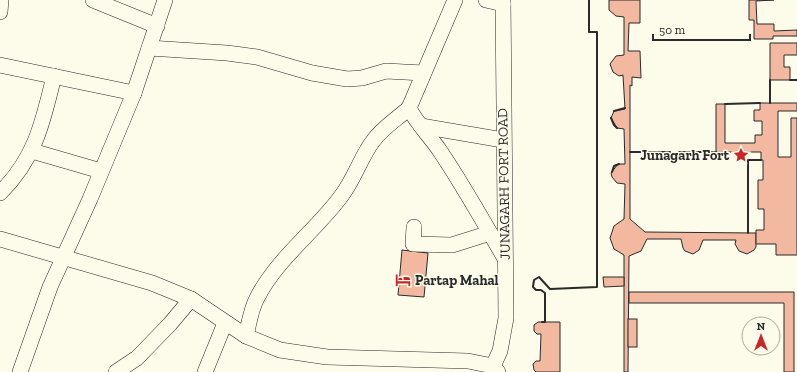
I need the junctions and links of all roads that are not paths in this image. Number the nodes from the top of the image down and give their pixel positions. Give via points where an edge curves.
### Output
1 (1, 0) edge
2 (93, 0) edge
3 (165, 0) edge
4 (455, 0) edge
5 (486, 0) edge
6 (503, 2) edge
7 (0, 12) edge
8 (157, 26) junction
9 (149, 48) junction
10 (0, 65) edge
11 (423, 73) junction
12 (54, 76) junction
13 (134, 93) junction
14 (409, 108) junction
15 (421, 126) junction
16 (503, 140) junction
17 (32, 151) junction
18 (101, 171) junction
19 (0, 193) edge
20 (414, 227) dead end
21 (490, 233) junction
22 (0, 239) edge
23 (62, 258) junction
24 (505, 258) junction
25 (191, 300) junction
26 (225, 323) junction
27 (246, 336) junction
28 (444, 366) edge
29 (495, 369) edge
30 (20, 372) edge
31 (116, 372) edge
32 (205, 372) edge

1 - 7 street
2 - 8 street
3 - 8 street
4 - 11 street
5 - 6 street
6 - 16 street, JUNAGARH FORT ROAD
8 - 9 street
9 - 11 street via 257,57 312,73 347,78 362,78 386,71
9 - 13 street
10 - 12 street
11 - 14 street
12 - 13 street
12 - 17 street via 45,114
13 - 18 street
14 - 15 street
14 - 27 street via 372,142 340,199 268,281 252,310
15 - 16 street
15 - 21 street via 445,159
16 - 24 street, JUNAGARH FORT ROAD
17 - 18 street
17 - 19 street via 19,172
18 - 23 street
20 - 21 street via 413,244 452,245
21 - 24 street
22 - 23 street
23 - 25 street via 152,283
23 - 30 street
24 - 29 street, JUNAGARH FORT ROAD via 504,332
25 - 26 street
25 - 31 street via 137,358
26 - 27 street
26 - 32 street
27 - 28 street via 280,350 327,357
28 - 29 street via 468,361

